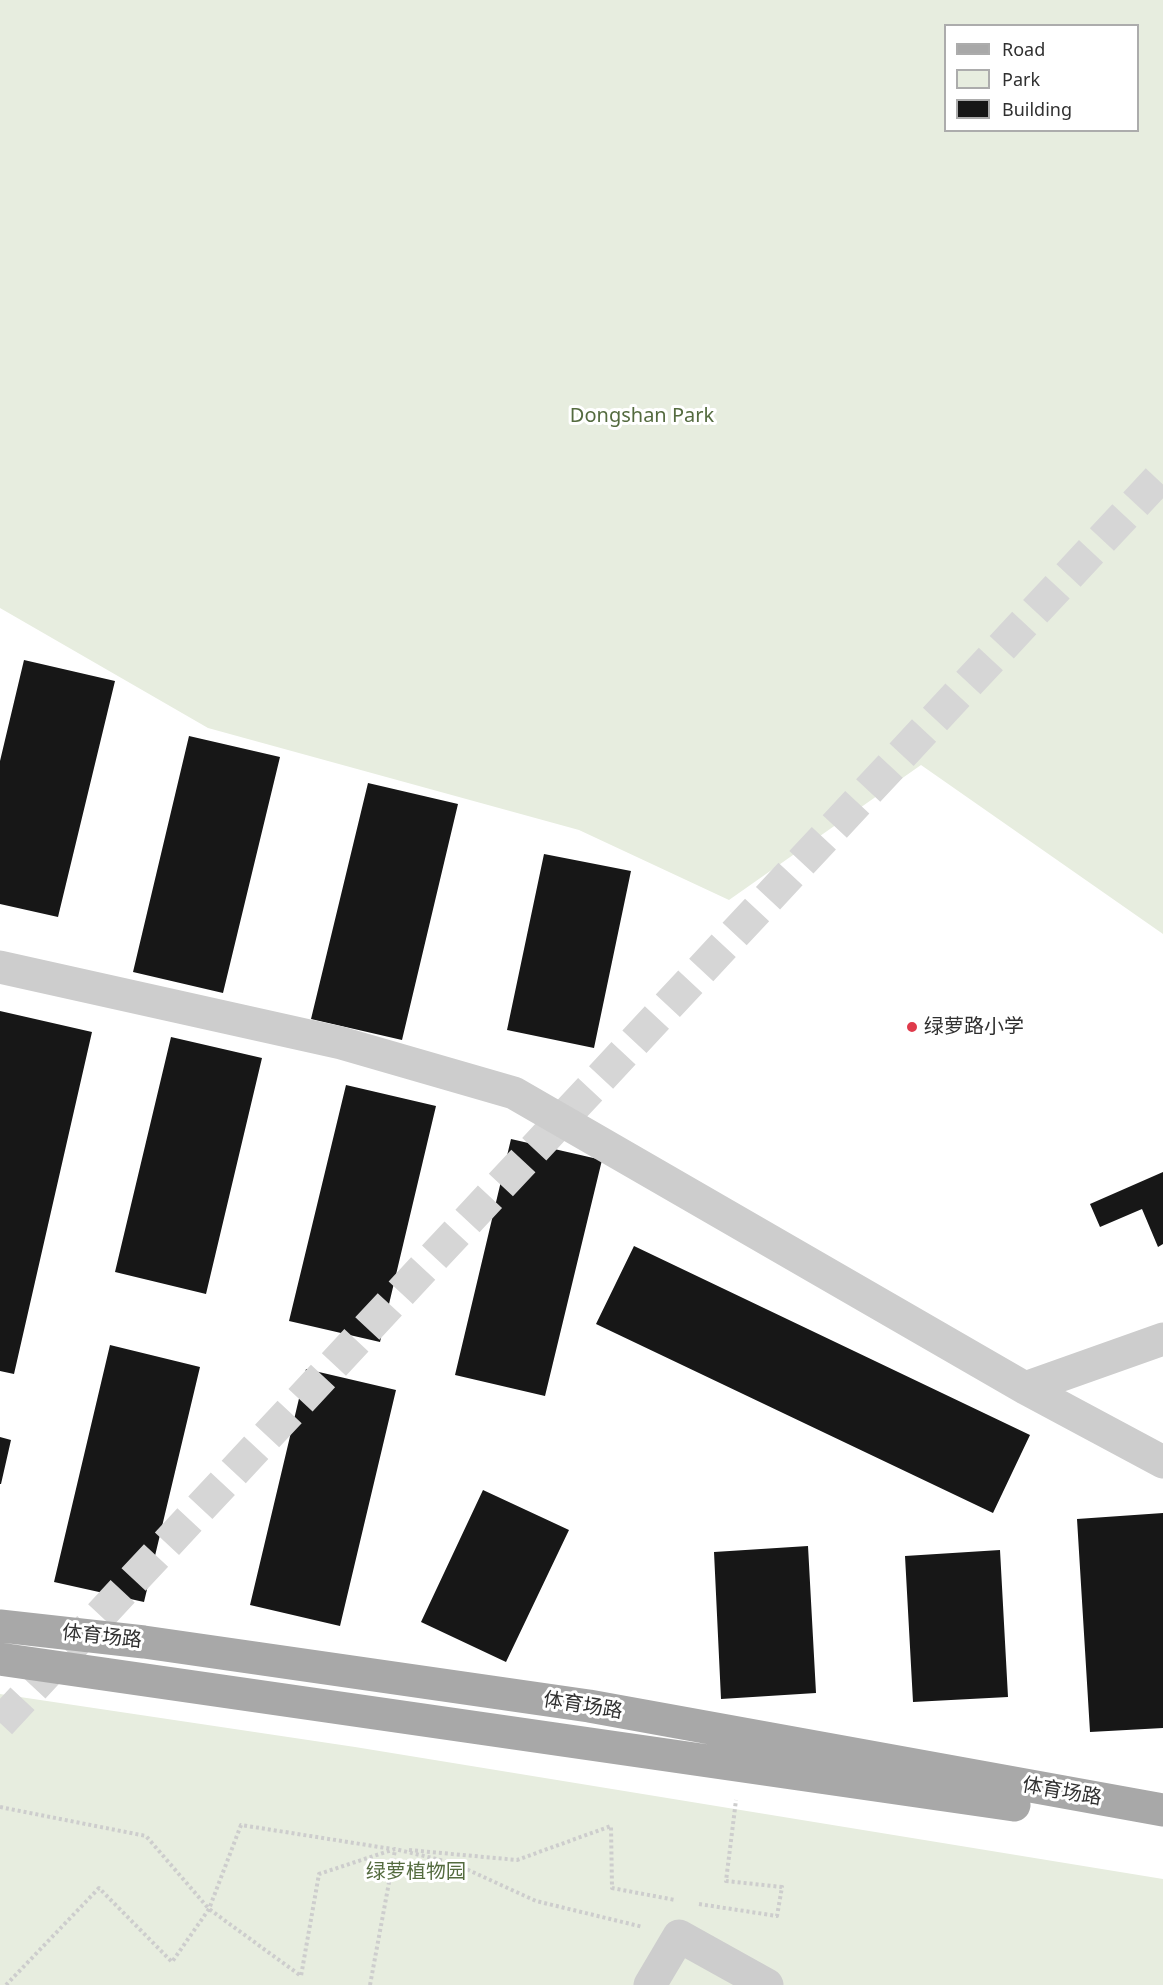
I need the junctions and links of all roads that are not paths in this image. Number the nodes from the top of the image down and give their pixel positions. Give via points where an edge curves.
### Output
1 (0, 967) edge
2 (1163, 1340) edge
3 (1025, 1388) junction
4 (1163, 1462) edge
5 (0, 1626) edge
6 (0, 1659) edge
7 (1163, 1810) edge
8 (1163, 1833) edge
9 (650, 1985) edge
10 (767, 1985) edge

1 - 3 street via 341,1044 514,1093
2 - 3 street
3 - 4 street
5 - 7 main road, 体育场路 via 144,1642 589,1706
6 - 8 main road, 体育场路 via 1052,1810
9 - 10 street via 679,1936

